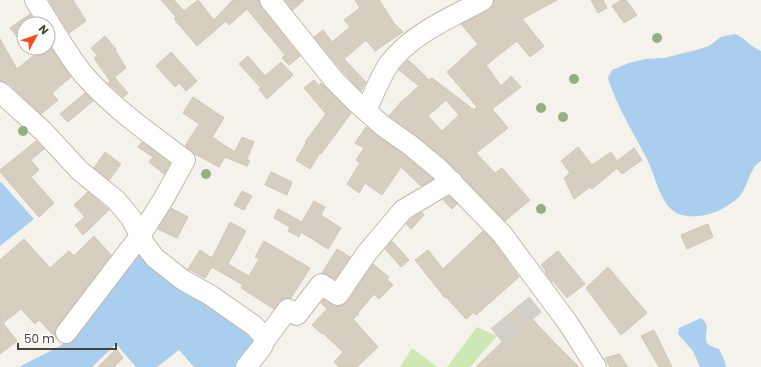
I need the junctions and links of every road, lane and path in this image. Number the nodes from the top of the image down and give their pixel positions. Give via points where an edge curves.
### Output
1 (35, 0) edge
2 (270, 0) edge
3 (483, 0) edge
4 (0, 92) edge
5 (366, 111) junction
6 (452, 181) junction
7 (140, 236) junction
8 (66, 334) dead end
9 (265, 340) junction
10 (246, 367) edge
11 (596, 367) edge

1 - 7 street via 57,37 84,74 118,108 185,160
2 - 5 street via 334,80
3 - 5 street via 414,39 401,50 388,65
4 - 7 street via 80,171 116,200 131,218
5 - 6 street
6 - 9 street via 403,210 366,254 338,295 321,284 297,315 288,309
6 - 11 street via 506,240 568,323
7 - 8 street
7 - 9 street via 155,258 183,280 253,324
9 - 10 street

